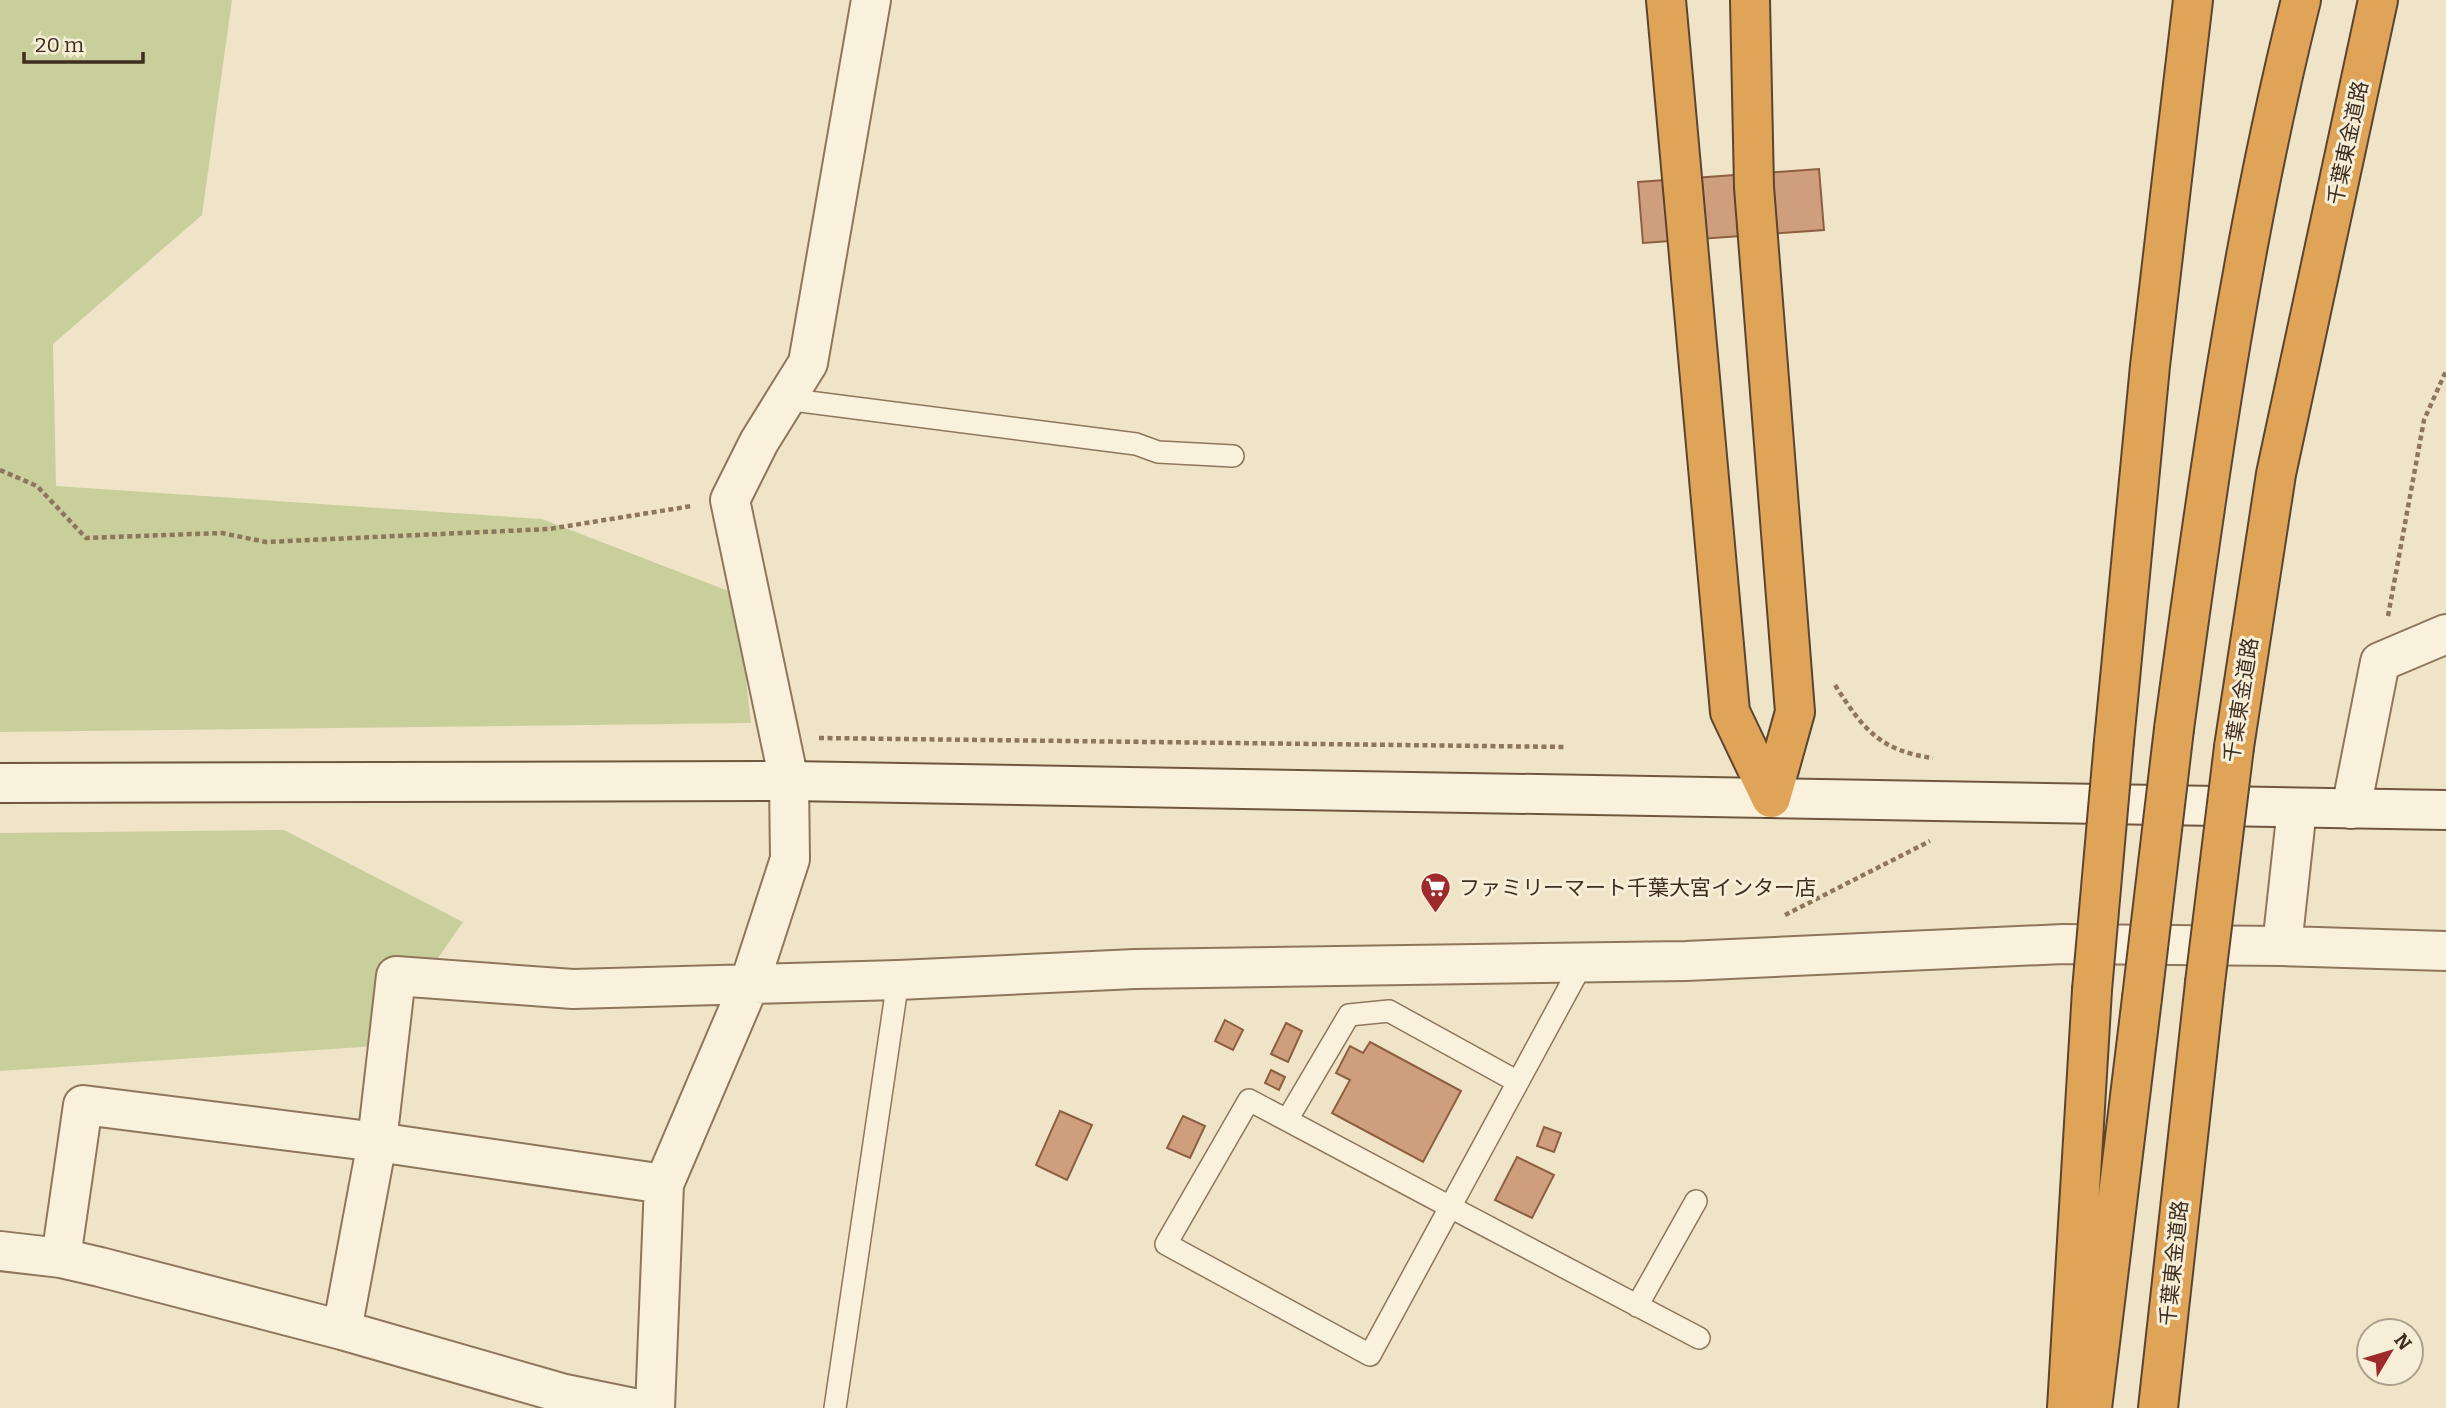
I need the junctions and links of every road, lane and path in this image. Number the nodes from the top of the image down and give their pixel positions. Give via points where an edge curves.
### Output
1 (871, 0) edge
2 (1666, 0) edge
3 (1750, 0) edge
4 (2193, 0) edge
5 (2301, 0) edge
6 (2378, 0) edge
7 (2446, 371) edge
8 (785, 400) junction
9 (1233, 456) dead end
10 (0, 470) edge
11 (730, 500) junction
12 (2446, 634) edge
13 (2380, 662) junction
14 (818, 738) dead end
15 (1566, 747) dead end
16 (789, 781) junction
17 (0, 783) edge
18 (1771, 798) junction
19 (1974, 801) junction
20 (2297, 808) junction
21 (2351, 809) junction
22 (2446, 810) edge
23 (1782, 917) dead end
24 (2282, 946) junction
25 (2446, 951) edge
26 (1583, 962) junction
27 (898, 980) junction
28 (749, 985) junction
29 (1518, 1082) junction
30 (1287, 1120) junction
31 (377, 1142) junction
32 (664, 1184) junction
33 (1696, 1201) dead end
34 (1450, 1207) junction
35 (0, 1251) edge
36 (61, 1258) junction
37 (1637, 1306) junction
38 (342, 1329) junction
39 (1699, 1339) dead end
40 (634, 1408) edge
41 (655, 1408) edge
42 (835, 1408) edge
43 (2067, 1408) edge
44 (2092, 1408) edge
45 (2158, 1408) edge

1 - 8 street via 808,363
2 - 18 highway via 1730,712
3 - 18 highway via 1754,187 1795,712
4 - 43 highway, bridge via 2150,366 2114,741 2092,990
5 - 44 highway, bridge via 2280,83 2205,505
6 - 45 highway, 千葉東金道路, bridge via 2276,474 2234,747
7 - 13 path via 2424,420
8 - 9 lane via 1136,444 1158,452
8 - 11 street
10 - 11 path via 37,486 86,538 222,533 266,542 549,529
11 - 16 street
12 - 13 street
13 - 21 street
14 - 15 path
16 - 17 street
16 - 18 street
16 - 28 street via 790,859
18 - 19 street
19 - 20 street
19 - 23 path via 1923,846
20 - 21 street
20 - 24 street
21 - 22 street
24 - 25 street
24 - 26 street via 2063,944
26 - 27 street via 1135,969
26 - 29 lane
27 - 28 street
27 - 42 lane
28 - 31 street via 573,989 396,976
28 - 32 street
29 - 30 lane via 1389,1011 1349,1015
29 - 34 lane
30 - 34 lane
30 - 34 lane via 1249,1100 1166,1244 1370,1355
31 - 32 street
31 - 36 street via 83,1105
31 - 38 street
32 - 41 street
33 - 37 lane
34 - 37 lane
35 - 36 street
36 - 38 street
37 - 39 lane
38 - 40 street via 561,1392

